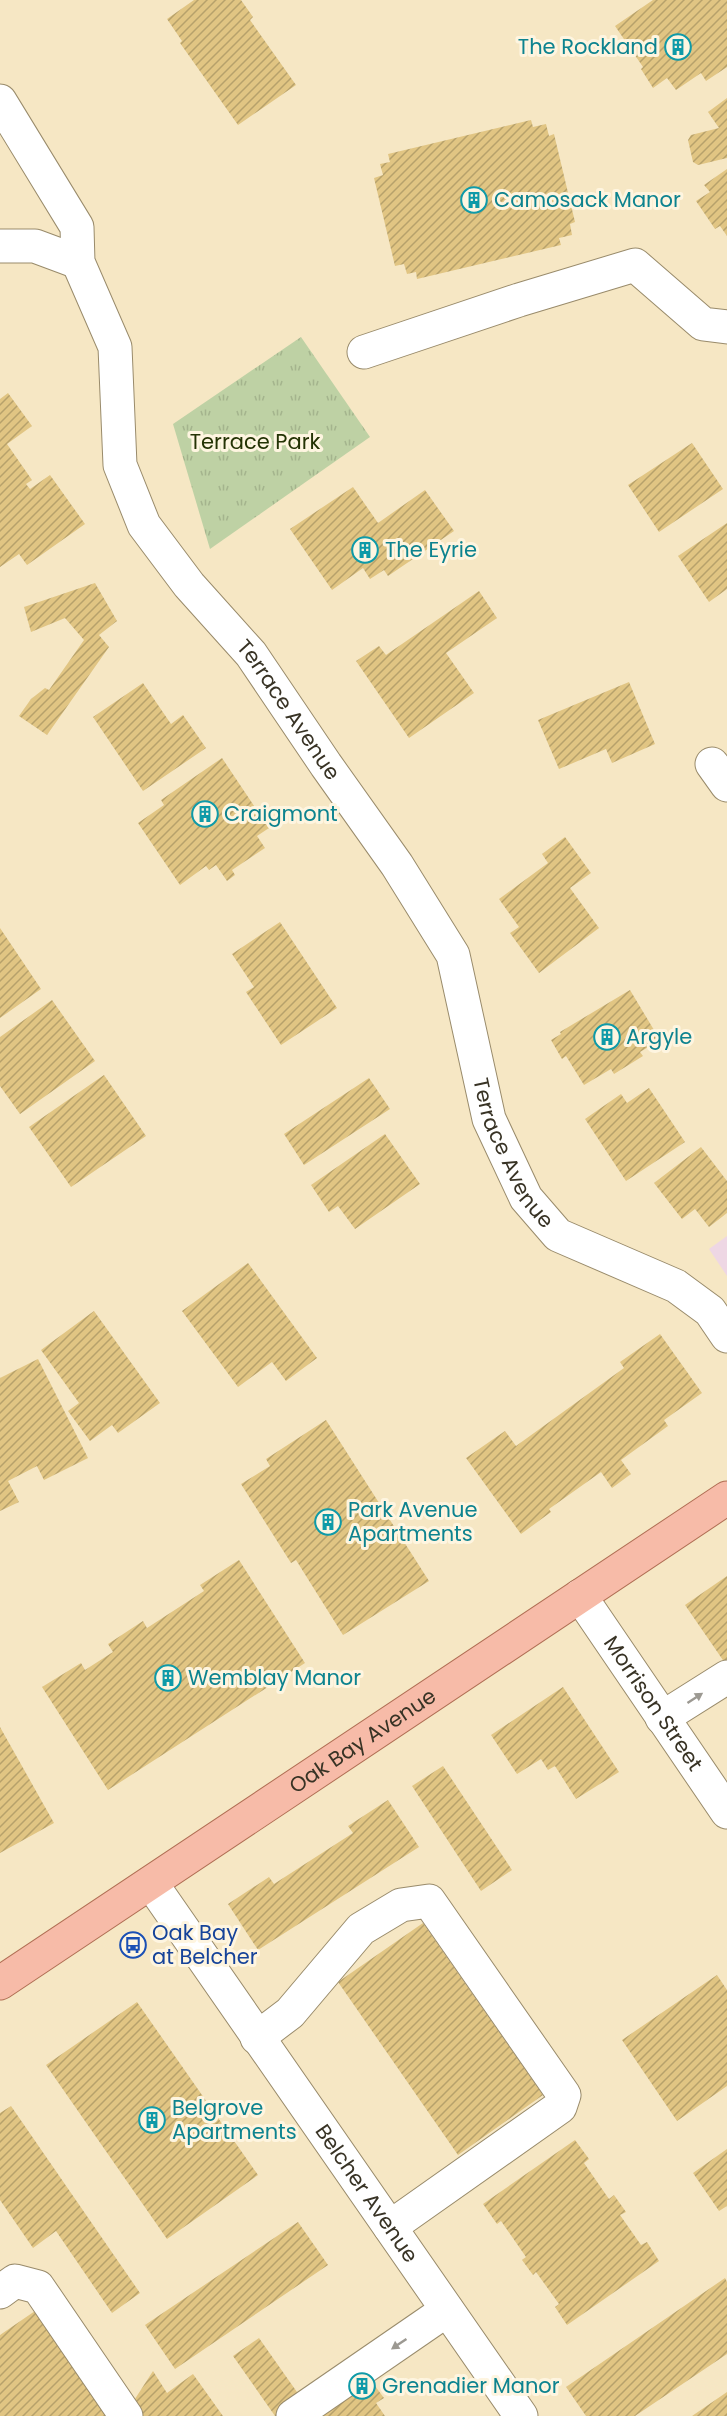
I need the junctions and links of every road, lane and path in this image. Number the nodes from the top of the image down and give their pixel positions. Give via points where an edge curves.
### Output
1 (0, 101) edge
2 (0, 246) edge
3 (78, 262) junction
4 (727, 327) edge
5 (364, 352) dead end
6 (727, 1336) edge
7 (727, 1498) edge
8 (580, 1596) junction
9 (727, 1677) edge
10 (662, 1718) junction
11 (727, 1812) edge
12 (151, 1883) junction
13 (0, 1983) edge
14 (257, 2038) junction
15 (390, 2227) junction
16 (0, 2292) edge
17 (447, 2310) junction
18 (126, 2416) edge
19 (293, 2416) edge
20 (521, 2416) edge

1 - 3 street, Terrace Avenue via 77,227
2 - 3 street via 35,246
3 - 6 street, Terrace Avenue via 115,347 120,465 144,525 189,585 251,654 397,865 453,955 489,1119 526,1198 558,1235 676,1286 710,1311
4 - 5 street via 703,324 635,265
7 - 8 main road, Oak Bay Avenue
8 - 10 street, Morrison Street
8 - 12 main road, Oak Bay Avenue
10 -> 9 street
10 - 11 street, Morrison Street
12 - 13 main road, Oak Bay Avenue
12 - 14 street, Belcher Avenue
14 - 15 street, Belcher Avenue
14 - 15 street via 290,2013 361,1929 401,1905 429,1901 564,2095 560,2107
15 - 17 street, Belcher Avenue
16 - 18 street via 15,2281 38,2287
17 -> 19 street
17 - 20 street, Belcher Avenue

